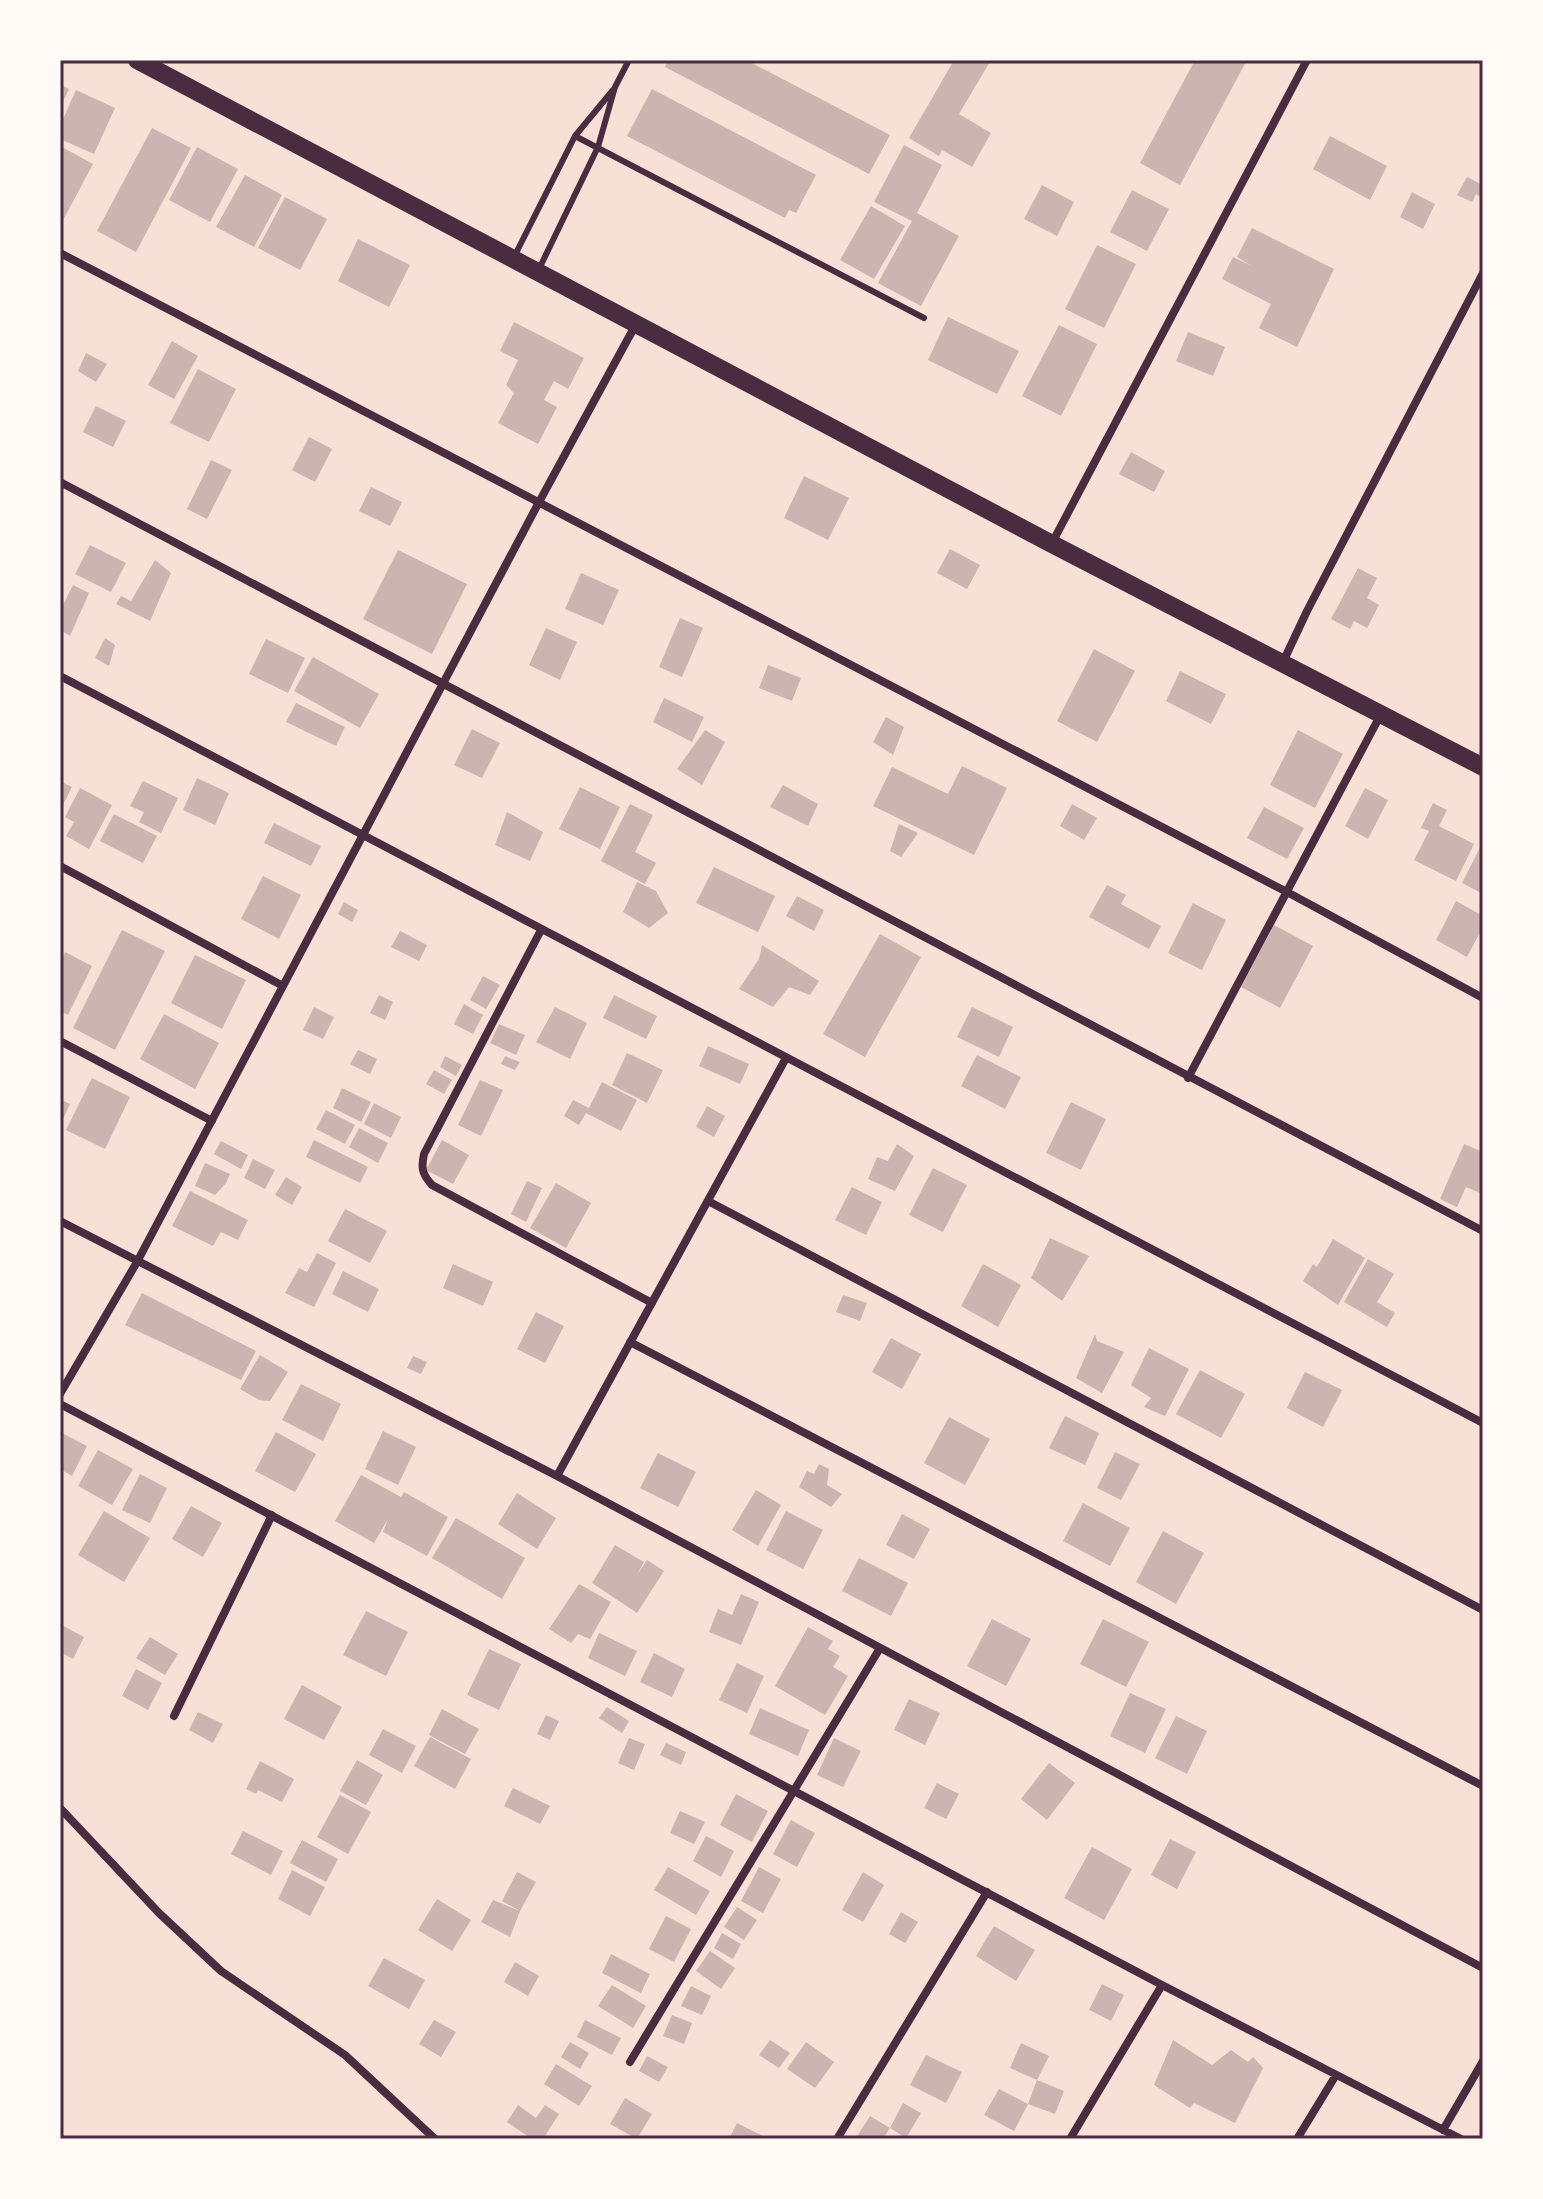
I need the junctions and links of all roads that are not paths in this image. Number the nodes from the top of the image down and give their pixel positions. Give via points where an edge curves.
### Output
1 (137, 60) edge
2 (629, 60) edge
3 (1307, 60) edge
4 (167, 67) edge
5 (615, 87) junction
6 (575, 136) junction
7 (598, 147) junction
8 (60, 253) edge
9 (513, 259) junction
10 (538, 271) junction
11 (1483, 273) edge
12 (924, 318) dead end
13 (637, 324) junction
14 (60, 482) edge
15 (538, 504) junction
16 (1052, 544) junction
17 (1283, 662) junction
18 (60, 676) edge
19 (444, 681) junction
20 (1381, 713) junction
21 (1483, 767) edge
22 (362, 836) junction
23 (60, 866) edge
24 (1287, 892) junction
25 (541, 930) junction
26 (283, 986) junction
27 (1483, 998) edge
28 (60, 1041) edge
29 (786, 1058) junction
30 (1188, 1078) junction
31 (212, 1121) junction
32 (708, 1201) junction
33 (60, 1221) edge
34 (1483, 1231) edge
35 (137, 1262) junction
36 (652, 1303) junction
37 (630, 1342) junction
38 (60, 1394) edge
39 (60, 1404) edge
40 (1483, 1423) edge
41 (557, 1476) junction
42 (272, 1515) junction
43 (1483, 1610) edge
44 (880, 1648) junction
45 (174, 1716) dead end
46 (1483, 1786) edge
47 (795, 1791) junction
48 (60, 1808) edge
49 (987, 1892) junction
50 (1483, 1968) edge
51 (1162, 1985) junction
52 (1483, 2061) edge
53 (630, 2062) dead end
54 (1336, 2075) junction
55 (1443, 2130) junction
56 (435, 2139) edge
57 (837, 2139) edge
58 (1070, 2139) edge
59 (1297, 2139) edge
60 (1461, 2139) edge

1 - 4 main road
2 - 5 lane
3 - 16 street
4 - 9 main road
5 - 6 lane
5 - 7 lane
6 - 7 lane
6 - 9 lane
7 - 10 lane
7 - 12 lane
8 - 15 street
9 - 10 main road
10 - 13 main road
11 - 17 street
13 - 15 street
13 - 16 main road
14 - 19 street
15 - 19 street
15 - 24 street
16 - 17 main road
17 - 20 main road
18 - 22 street
19 - 22 street
19 - 30 street
20 - 21 main road
20 - 24 street
22 - 25 street
22 - 26 street
23 - 26 street
24 - 27 street
24 - 30 street
25 - 29 street
25 - 36 street via 421,1166 432,1185
26 - 31 street
28 - 31 street
29 - 32 street
29 - 40 street
30 - 34 street
31 - 35 street
32 - 36 street
32 - 43 street
33 - 35 street
35 - 38 street
35 - 41 street
36 - 37 street
37 - 41 street
37 - 46 street
39 - 42 street
41 - 44 street
42 - 45 street
42 - 47 street
44 - 47 street
44 - 50 street
47 - 49 street
47 - 53 street
48 - 56 street via 221,1971 345,2055
49 - 51 street
49 - 57 street
51 - 54 street
51 - 58 street
52 - 55 street
54 - 55 street
54 - 59 street
55 - 60 street

